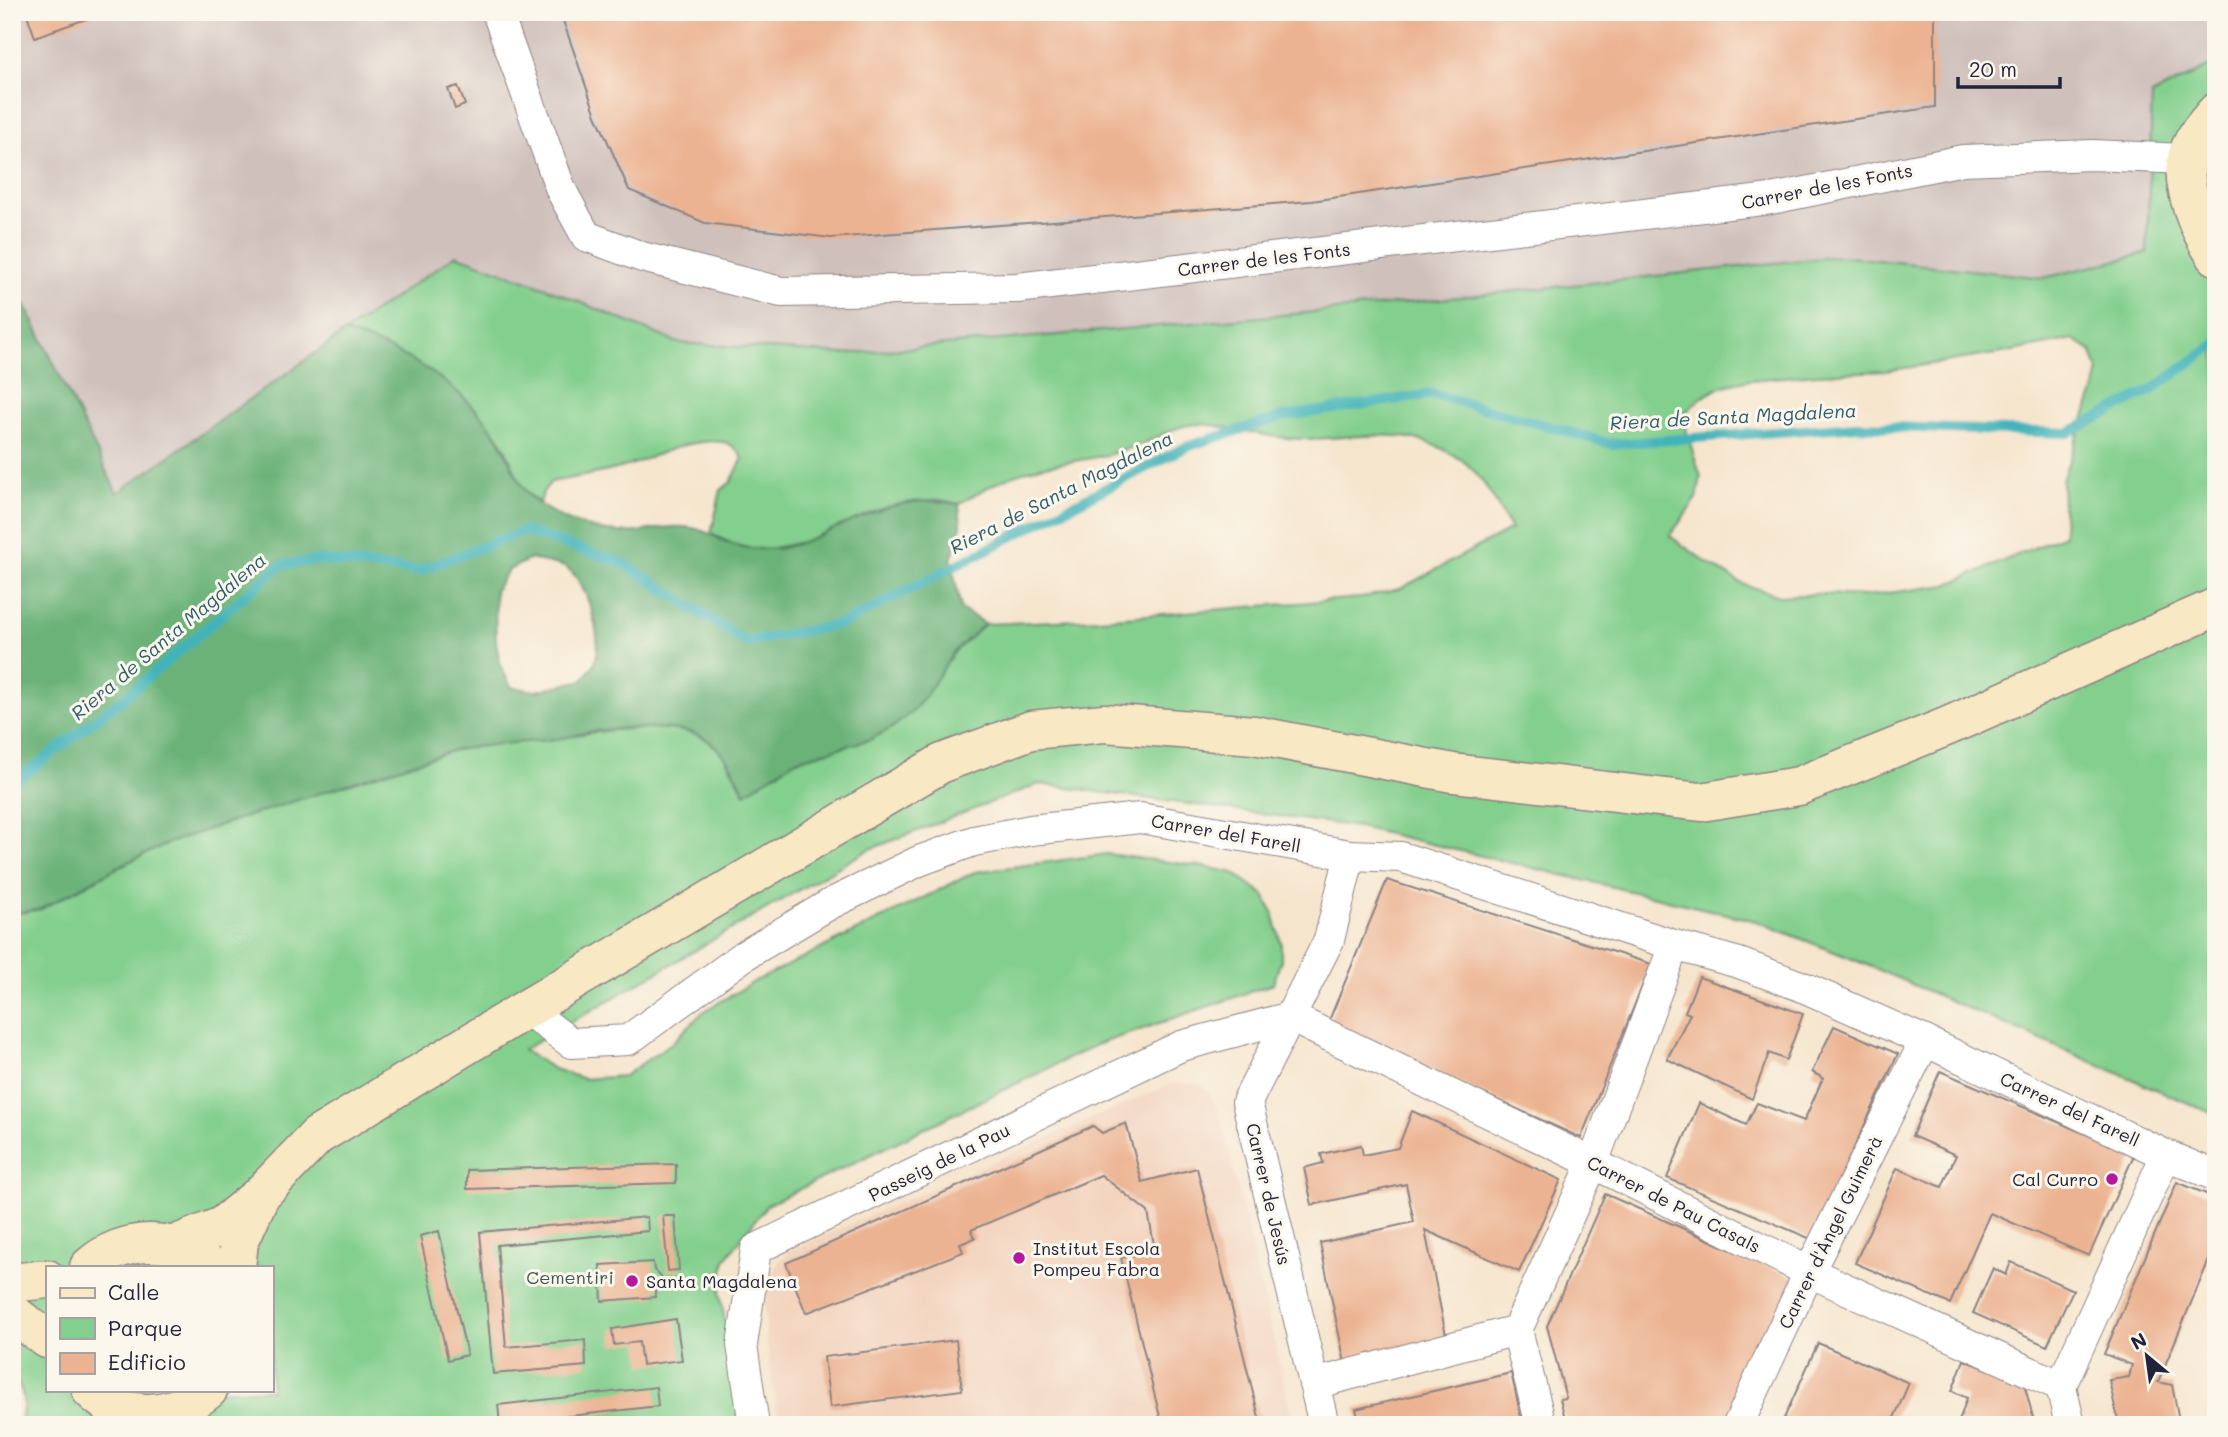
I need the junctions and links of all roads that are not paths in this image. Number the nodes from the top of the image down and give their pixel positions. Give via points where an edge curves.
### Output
1 (497, 12) edge
2 (2216, 112) edge
3 (2186, 159) junction
4 (2213, 251) edge
5 (2216, 607) edge
6 (1350, 855) junction
7 (1674, 945) junction
8 (526, 1009) junction
9 (1290, 1017) junction
10 (1925, 1041) junction
11 (2166, 1155) junction
12 (1593, 1163) junction
13 (2216, 1176) edge
14 (260, 1195) junction
15 (172, 1245) junction
16 (90, 1266) edge
17 (208, 1266) edge
18 (236, 1266) edge
19 (1809, 1272) junction
20 (46, 1279) edge
21 (12, 1283) edge
22 (12, 1313) edge
23 (1517, 1330) junction
24 (46, 1338) edge
25 (1314, 1384) junction
26 (2061, 1387) junction
27 (94, 1392) edge
28 (206, 1392) edge
29 (209, 1392) edge
30 (145, 1419) edge
31 (210, 1425) edge
32 (754, 1425) edge
33 (1324, 1425) edge
34 (1541, 1425) edge
35 (1738, 1425) edge
36 (2070, 1425) edge

1 - 3 street, Carrer de les Fonts via 561,190 586,236 642,257 781,292 1017,288 1771,199 1963,160 2092,155
2 - 3 street via 2199,131
3 - 4 street via 2188,198
5 - 8 street via 1948,726 1799,786 1700,802 1453,773 1254,735 1104,723 1031,730 943,762
6 - 7 street, Carrer del Farell via 1401,856
6 - 8 street, Carrer del Farell via 1140,818 1031,830 963,845 830,904 745,955 628,1040 571,1043
6 - 9 street, Carrer de Jesús via 1329,940
7 - 10 street, Carrer del Farell via 1803,987
7 - 12 street
8 - 14 street via 317,1136
9 - 12 street, Carrer de Pau Casals
9 - 25 street, Carrer de Jesús via 1247,1102
9 - 32 street, Passeig de la Pau via 1181,1046 756,1249 742,1345
10 - 11 street, Carrer del Farell
10 - 19 street, Carrer d'Àngel Guimerà
11 - 13 street, Carrer del Farell
11 - 26 street
12 - 19 street, Carrer de Pau Casals
12 - 23 street
14 - 15 street via 222,1226
14 - 18 street via 239,1242
15 - 16 street via 149,1242 127,1246
15 - 17 street
19 - 26 street, Carrer de Pau Casals
19 - 35 street, Carrer d'Àngel Guimerà
20 - 21 street
22 - 24 street
23 - 25 street
23 - 34 street
25 - 33 street, Carrer de Jesús
26 - 36 street
27 - 30 street
28 - 30 street
29 - 31 street

